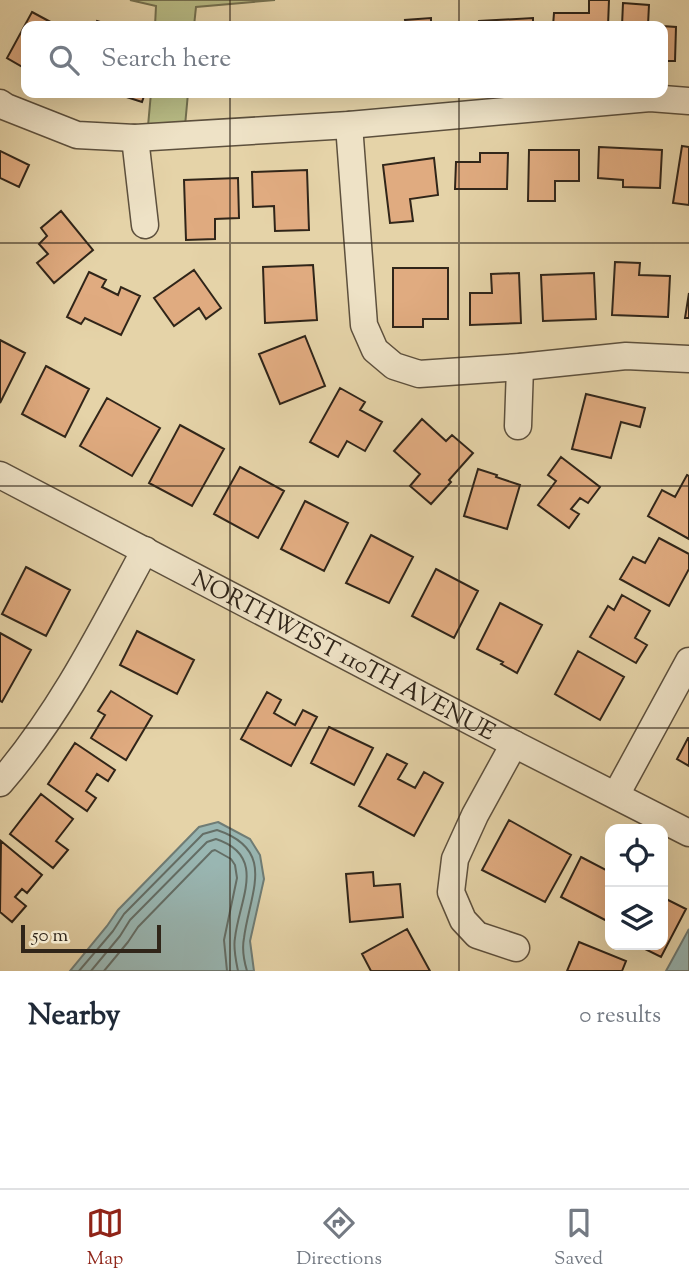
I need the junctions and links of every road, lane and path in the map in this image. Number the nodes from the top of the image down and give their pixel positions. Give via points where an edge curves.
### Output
1 (689, 101) edge
2 (0, 103) edge
3 (349, 125) junction
4 (135, 138) junction
5 (145, 225) dead end
6 (689, 359) edge
7 (520, 367) junction
8 (518, 426) dead end
9 (0, 475) edge
10 (145, 550) junction
11 (689, 661) edge
12 (514, 744) junction
13 (0, 783) edge
14 (616, 795) junction
15 (689, 833) edge
16 (516, 948) dead end

1 - 3 street via 650,98
2 - 4 street via 77,135
3 - 4 street
3 - 7 street via 364,325 375,350 394,366 419,374
4 - 5 street
6 - 7 street via 626,356
7 - 8 street
9 - 10 street, NORTHWEST 110TH AVENUE
10 - 12 street, NORTHWEST 110TH AVENUE
10 - 13 street via 81,668
11 - 14 street
12 - 14 street, NORTHWEST 110TH AVENUE
12 - 16 street via 455,859 451,892 463,920 477,935
14 - 15 street, NORTHWEST 110TH AVENUE

